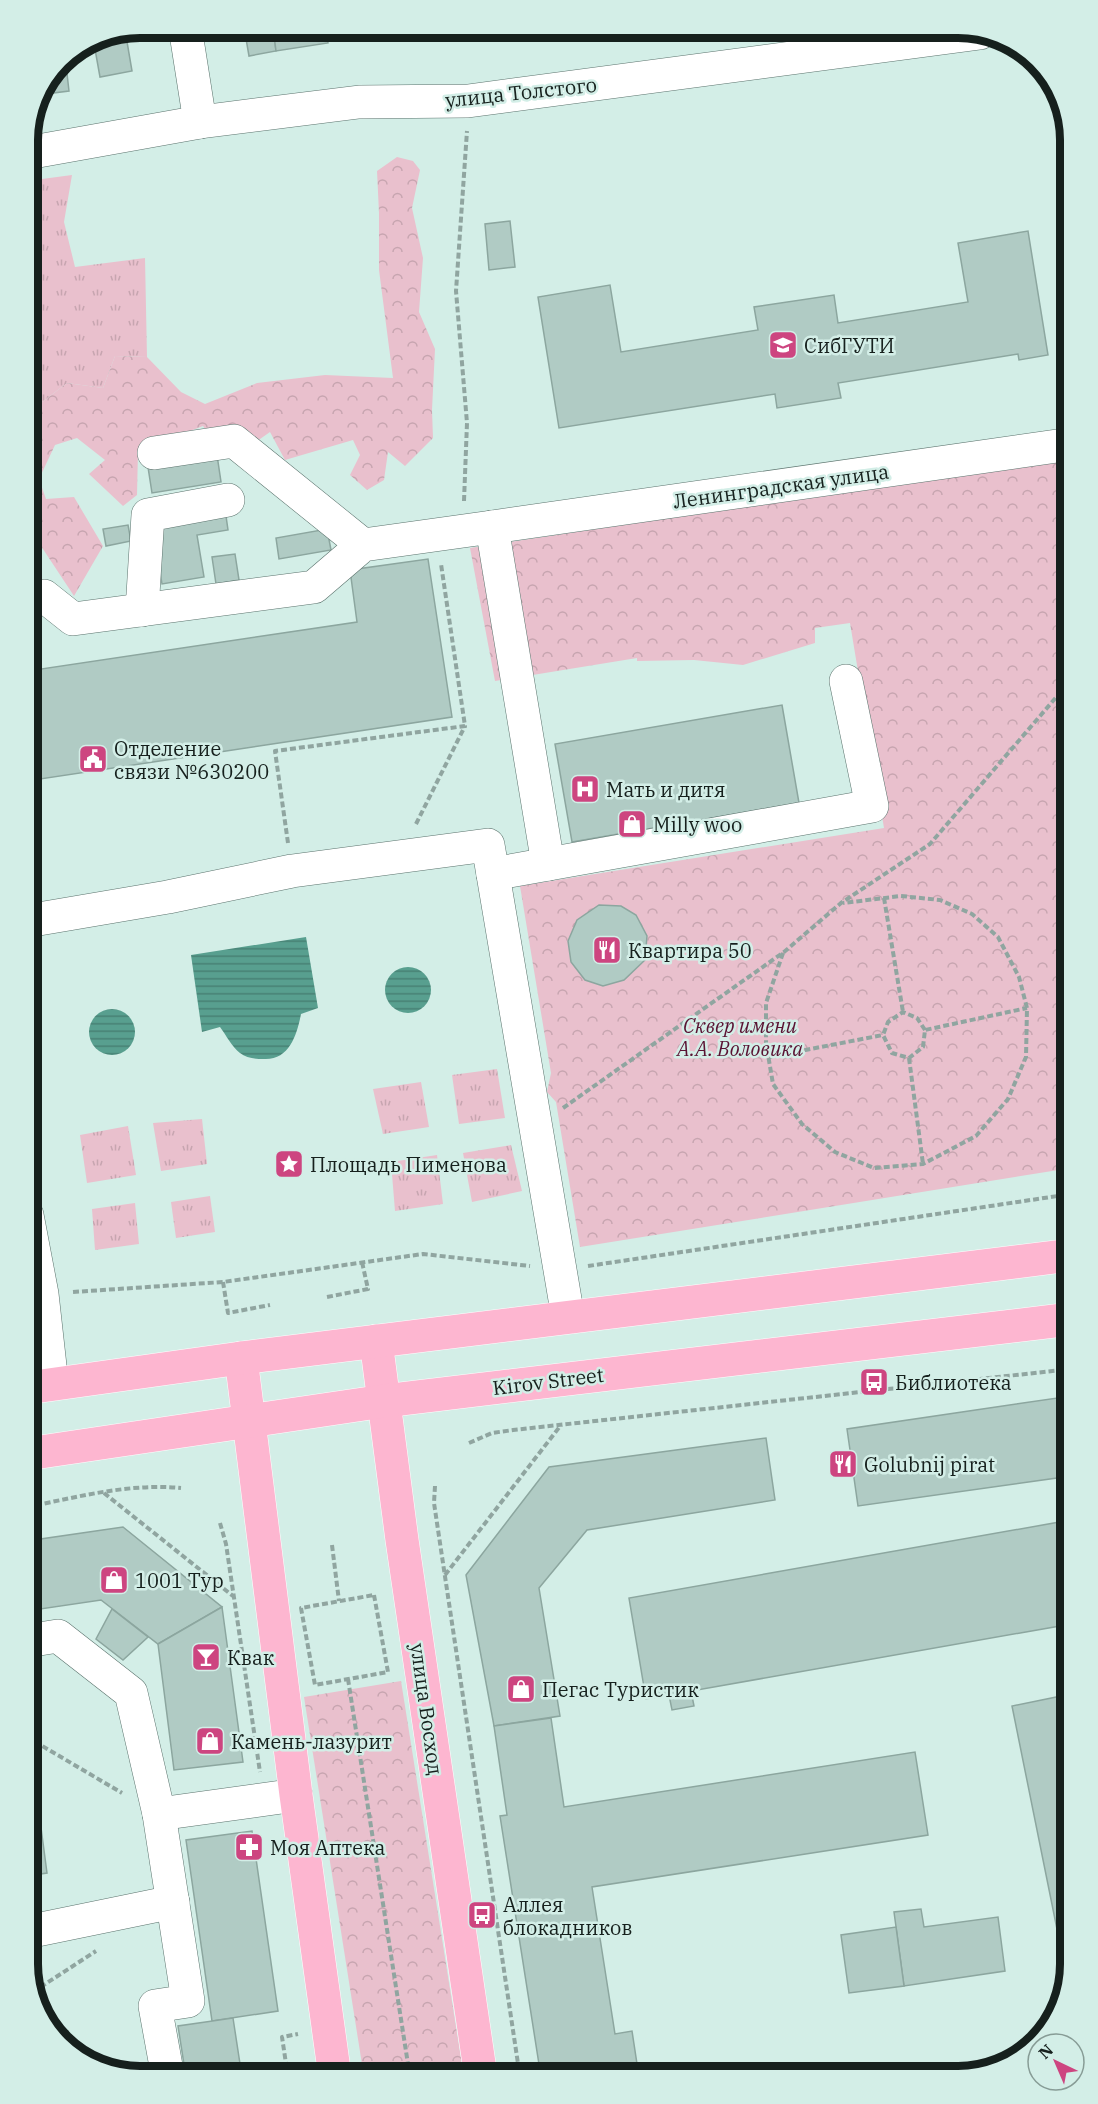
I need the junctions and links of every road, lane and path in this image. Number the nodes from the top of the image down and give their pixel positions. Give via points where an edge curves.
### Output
1 (187, 38) edge
2 (888, 38) edge
3 (468, 101) junction
4 (200, 122) junction
5 (38, 151) edge
6 (1060, 446) edge
7 (154, 453) dead end
8 (228, 500) dead end
9 (464, 531) junction
10 (363, 545) junction
11 (38, 597) edge
12 (142, 610) junction
13 (846, 681) dead end
14 (1060, 693) edge
15 (465, 726) junction
16 (400, 857) junction
17 (548, 864) junction
18 (292, 871) junction
19 (493, 874) junction
20 (884, 898) junction
21 (842, 903) junction
22 (38, 919) edge
23 (784, 952) junction
24 (1027, 1008) junction
25 (903, 1012) junction
26 (925, 1030) junction
27 (883, 1035) junction
28 (769, 1057) junction
29 (909, 1058) junction
30 (560, 1110) dead end
31 (923, 1164) junction
32 (1060, 1256) edge
33 (362, 1262) dead end
34 (38, 1273) edge
35 (223, 1282) dead end
36 (327, 1297) dead end
37 (270, 1305) dead end
38 (568, 1317) junction
39 (1060, 1320) edge
40 (376, 1341) junction
41 (241, 1358) junction
42 (1060, 1370) edge
43 (40, 1386) edge
44 (384, 1401) junction
45 (249, 1422) junction
46 (561, 1425) junction
47 (468, 1443) dead end
48 (38, 1452) edge
49 (435, 1486) dead end
50 (181, 1488) dead end
51 (104, 1493) junction
52 (38, 1505) edge
53 (220, 1523) dead end
54 (332, 1545) dead end
55 (229, 1566) dead end
56 (445, 1576) junction
57 (233, 1596) dead end
58 (339, 1601) junction
59 (38, 1639) edge
60 (348, 1679) junction
61 (38, 1743) edge
62 (296, 1795) junction
63 (159, 1814) junction
64 (173, 1902) junction
65 (38, 1930) edge
66 (166, 2066) edge
67 (333, 2066) edge
68 (408, 2066) edge
69 (479, 2066) edge
70 (518, 2066) edge

1 - 4 street
2 - 3 street, улица Толстого
3 - 4 street, улица Толстого via 359,102
3 - 9 path via 456,291 466,423
4 - 5 street, улица Толстого
6 - 9 street, Ленинградская улица
7 - 10 street via 234,441
8 - 12 street via 148,515
9 - 10 street, Ленинградская улица
9 - 15 path
9 - 17 street
10 - 12 street via 314,587
11 - 12 street via 44,596 73,619
13 - 17 street via 872,806
14 - 21 path via 930,844
15 - 16 path
15 - 18 path via 275,751
16 - 18 street
16 - 19 street via 488,845
17 - 19 street
18 - 22 street
19 - 38 street
20 - 21 path
20 - 24 path via 940,900 972,914 998,937 1019,977
20 - 25 path
21 - 23 path
23 - 28 path via 766,1003
23 - 30 path
24 - 26 path
24 - 31 path via 1026,1057 1008,1100 976,1136
25 - 26 path via 917,1018
25 - 27 path via 888,1022
26 - 29 path via 922,1047
27 - 28 path
27 - 29 path via 892,1053
28 - 31 path via 773,1084 802,1124 835,1152 874,1168
29 - 31 path
32 - 38 main road
33 - 36 path via 368,1289
34 - 43 street via 42,1294
35 - 37 path via 228,1313
38 - 40 main road
39 - 44 main road, Kirov Street
40 - 41 main road
40 - 44 main road, улица Восход
41 - 43 main road
41 - 45 main road
42 - 46 path
44 - 45 main road, Kirov Street
44 - 69 main road, улица Восход
45 - 48 main road, Kirov Street
45 - 62 main road
46 - 47 path via 492,1433
46 - 56 path
49 - 56 path
50 - 51 path via 158,1485
51 - 52 path
51 - 57 path
53 - 55 path
54 - 58 path
56 - 70 path
58 - 60 path via 301,1608 315,1685
58 - 60 path via 374,1594 388,1672
59 - 63 street via 58,1636 131,1692
60 - 68 path
61 - 63 path
62 - 63 street
62 - 67 main road
63 - 64 street
64 - 65 street
64 - 66 street via 188,2001 155,2006

